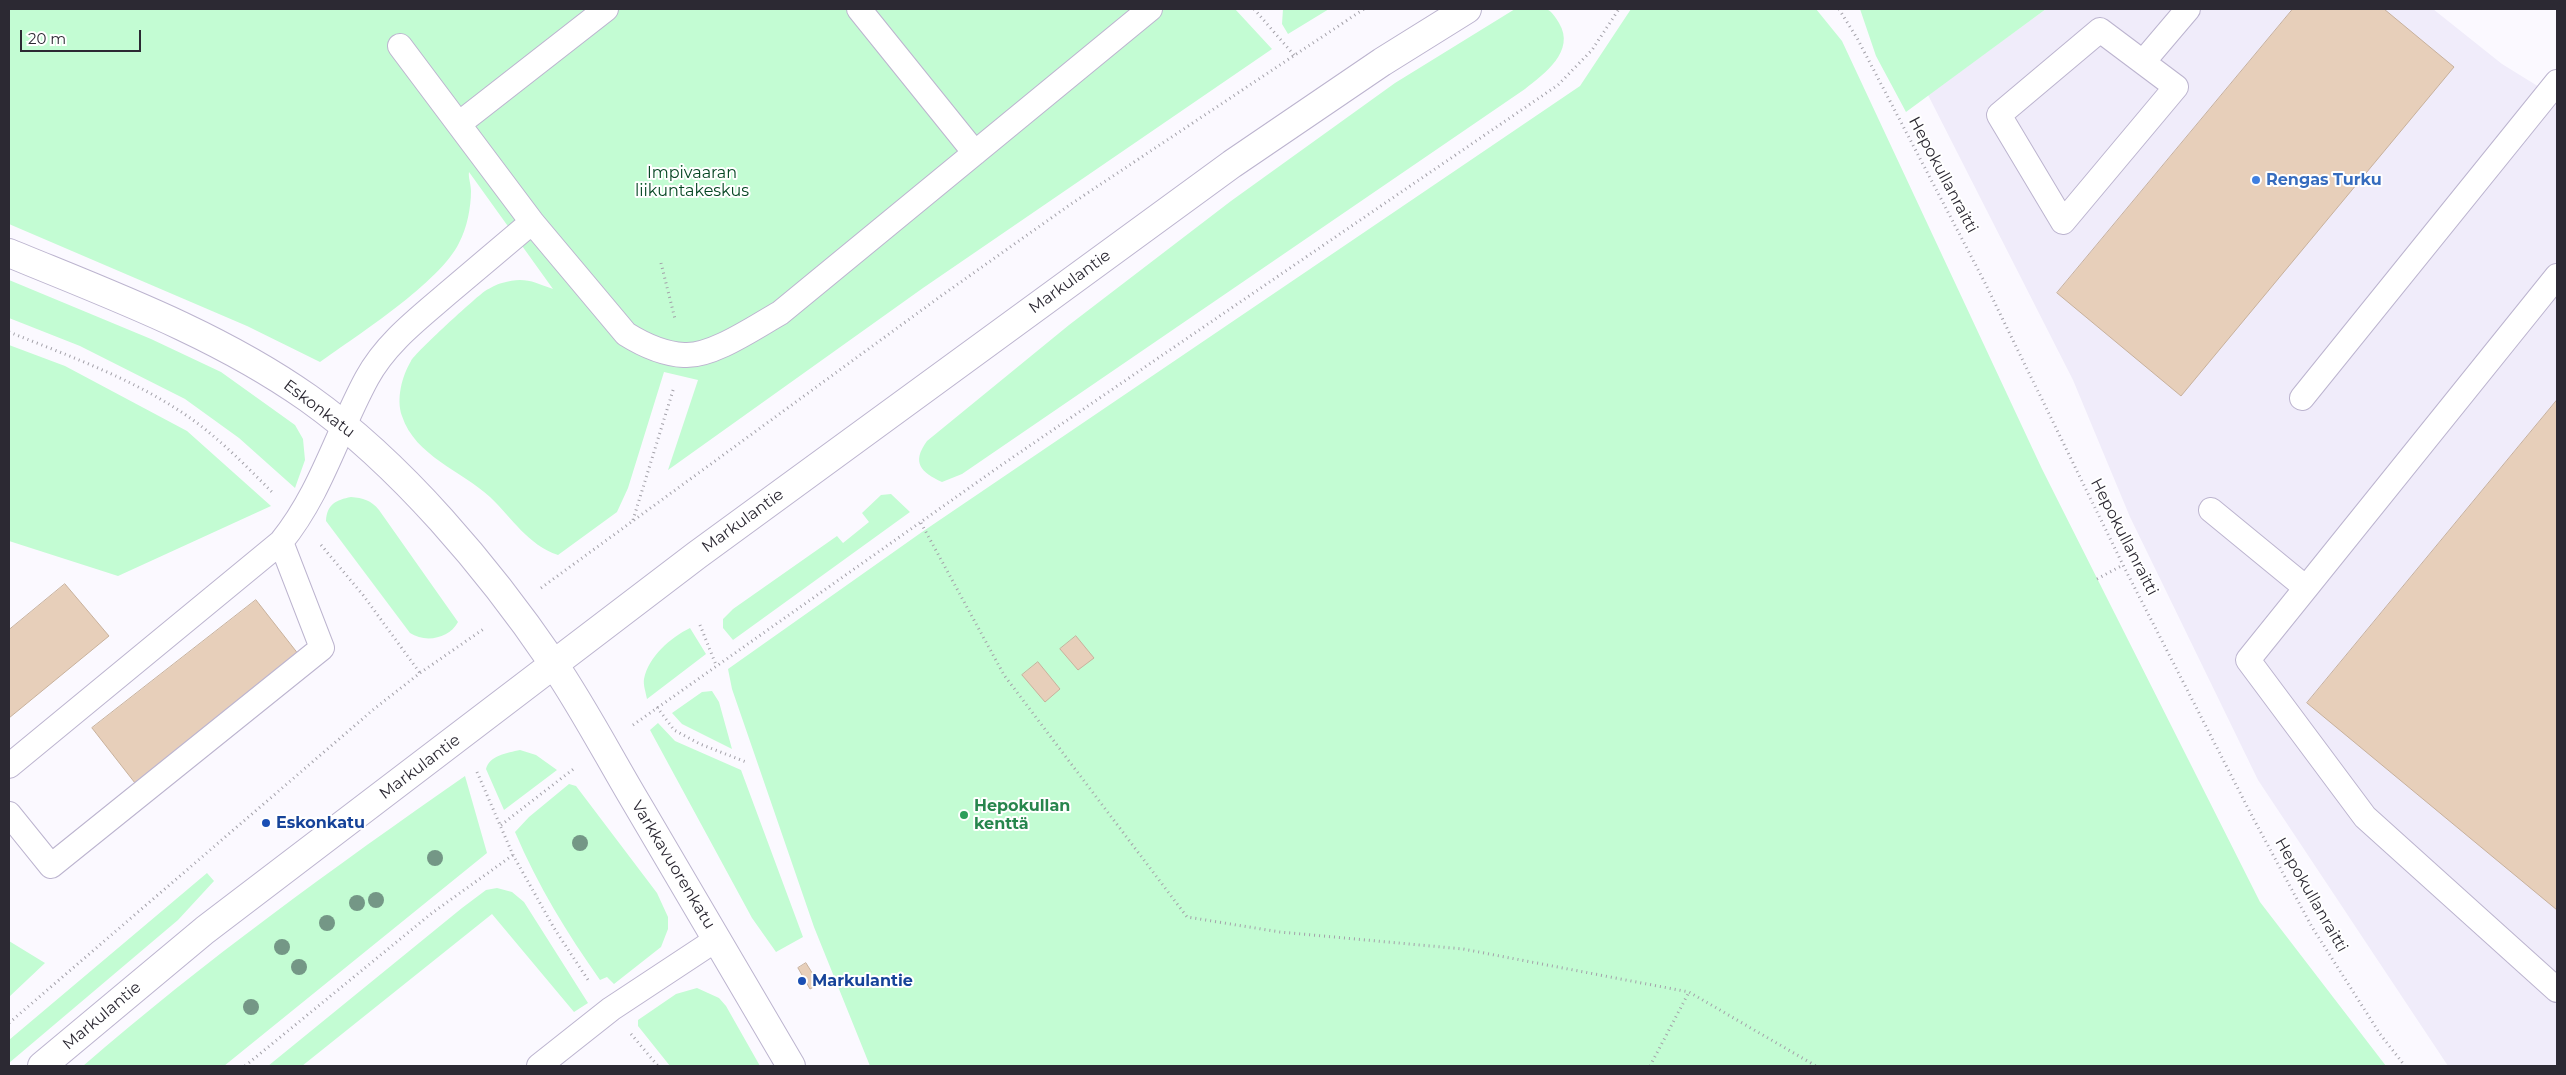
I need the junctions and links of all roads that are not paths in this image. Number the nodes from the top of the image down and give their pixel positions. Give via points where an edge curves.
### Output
1 (606, 9) edge
2 (859, 9) edge
3 (1150, 9) edge
4 (1467, 9) edge
5 (2188, 9) edge
6 (400, 46) dead end
7 (2143, 62) junction
8 (2557, 82) edge
9 (460, 123) junction
10 (975, 153) junction
11 (532, 222) junction
12 (9, 253) edge
13 (2557, 276) edge
14 (2302, 398) dead end
15 (344, 426) junction
16 (2211, 510) dead end
17 (281, 542) junction
18 (2306, 588) junction
19 (554, 664) junction
20 (9, 766) edge
21 (9, 814) edge
22 (717, 939) junction
23 (2557, 990) edge
24 (42, 1066) edge
25 (538, 1066) edge
26 (791, 1066) edge

1 - 9 lane
2 - 10 lane
3 - 10 lane
4 - 19 main road, Markulantie via 1382,62 1224,170 870,427
5 - 7 lane
6 - 9 lane
7 - 7 lane via 2100,30 2000,115 2063,222 2176,87
8 - 14 lane
9 - 11 lane
10 - 11 lane via 780,312 708,350 684,355 641,344 626,334
11 - 15 lane via 407,328 388,348 367,378
12 - 15 main road, Eskonkatu via 189,328 277,378
13 - 18 lane
15 - 17 lane via 321,480 299,519
15 - 19 main road, Eskonkatu via 384,461 443,524
16 - 18 lane
17 - 20 lane
17 - 21 lane via 322,648 51,866
18 - 23 lane via 2248,660 2365,817
19 - 22 main road, Varkkavuorenkatu
19 - 24 main road, Markulantie via 206,930
22 - 25 lane via 611,1009
22 - 26 main road, Varkkavuorenkatu

